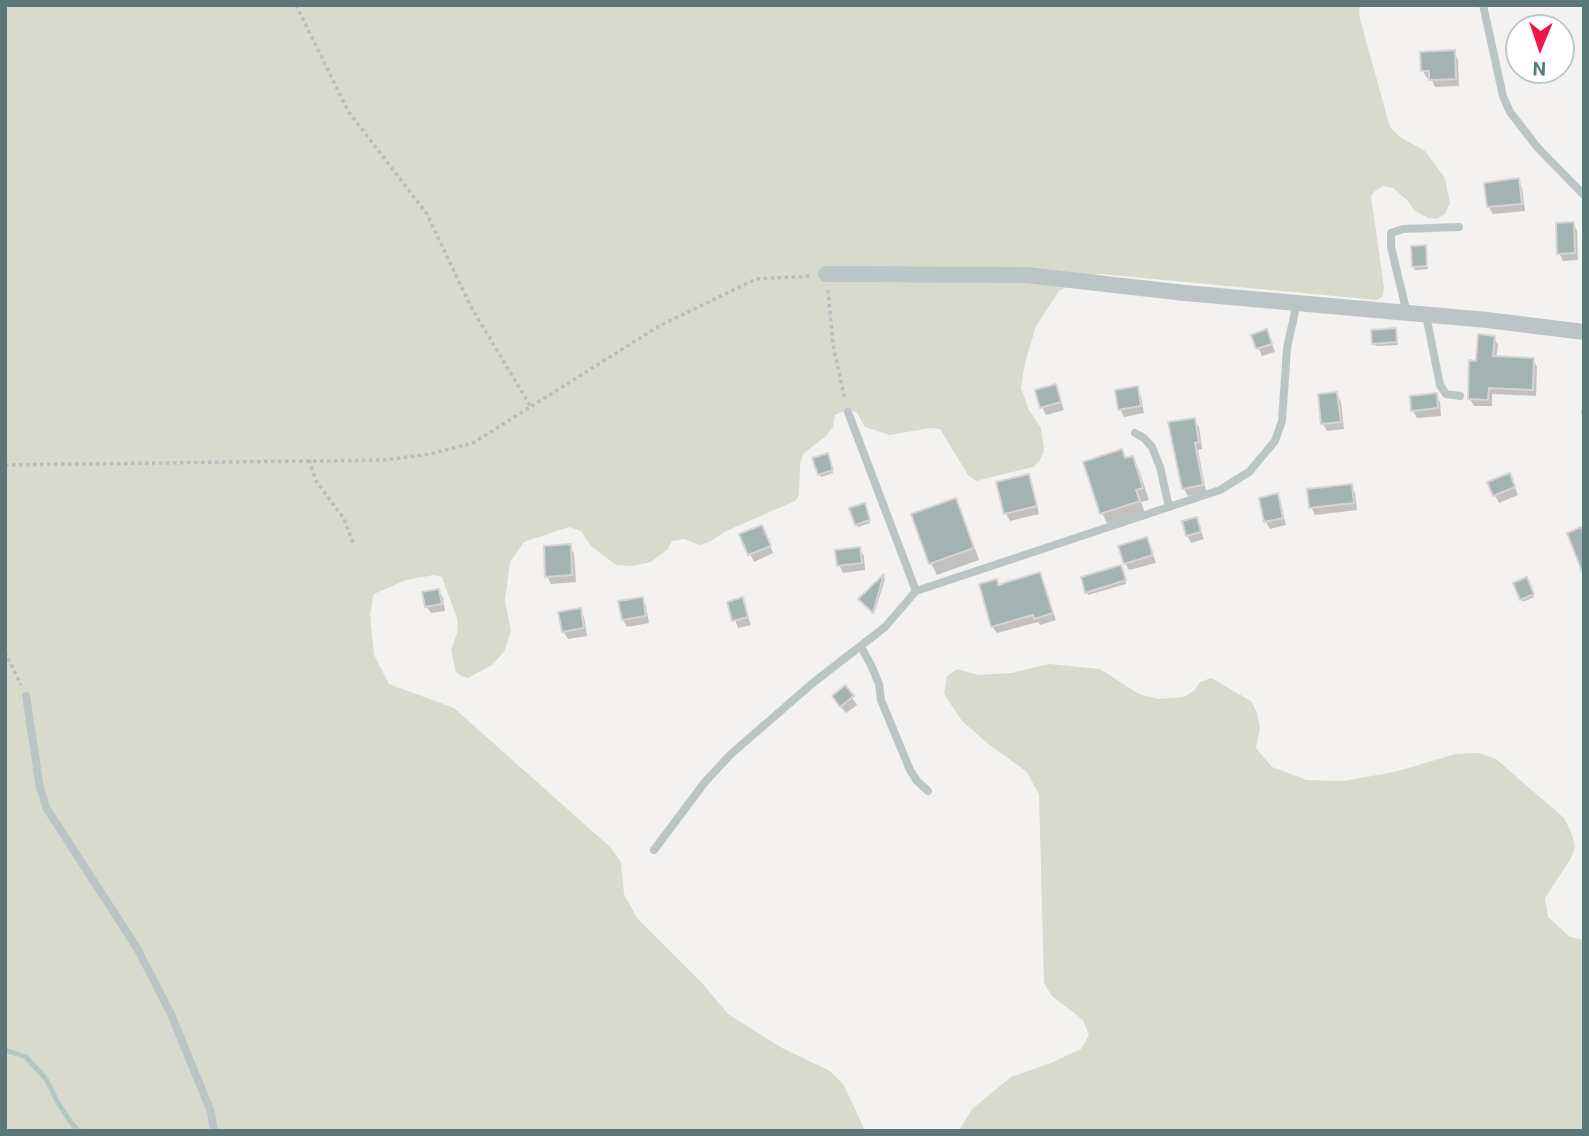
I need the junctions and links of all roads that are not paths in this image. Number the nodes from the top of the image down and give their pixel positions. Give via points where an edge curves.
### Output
1 (1483, 5) edge
2 (1584, 194) edge
3 (1459, 227) dead end
4 (826, 274) road end
5 (1297, 303) junction
6 (1408, 313) junction
7 (1426, 315) junction
8 (1584, 332) edge
9 (1460, 396) dead end
10 (848, 412) road end
11 (1135, 433) dead end
12 (1169, 507) junction
13 (916, 591) junction
14 (861, 647) junction
15 (26, 696) road end
16 (928, 791) dead end
17 (654, 850) dead end
18 (214, 1131) edge

1 - 2 lane via 1510,111 1538,148
3 - 6 lane via 1391,233
4 - 5 street via 1026,275
5 - 6 street
5 - 12 lane via 1287,348 1282,421 1275,441 1237,481
6 - 7 street
7 - 8 street
7 - 9 lane via 1440,385 1446,394
10 - 13 lane
11 - 12 lane via 1152,447
12 - 13 lane
13 - 14 lane
14 - 16 lane via 910,770
14 - 17 lane via 731,754
15 - 18 lane via 47,809 137,947 171,1014 211,1112

